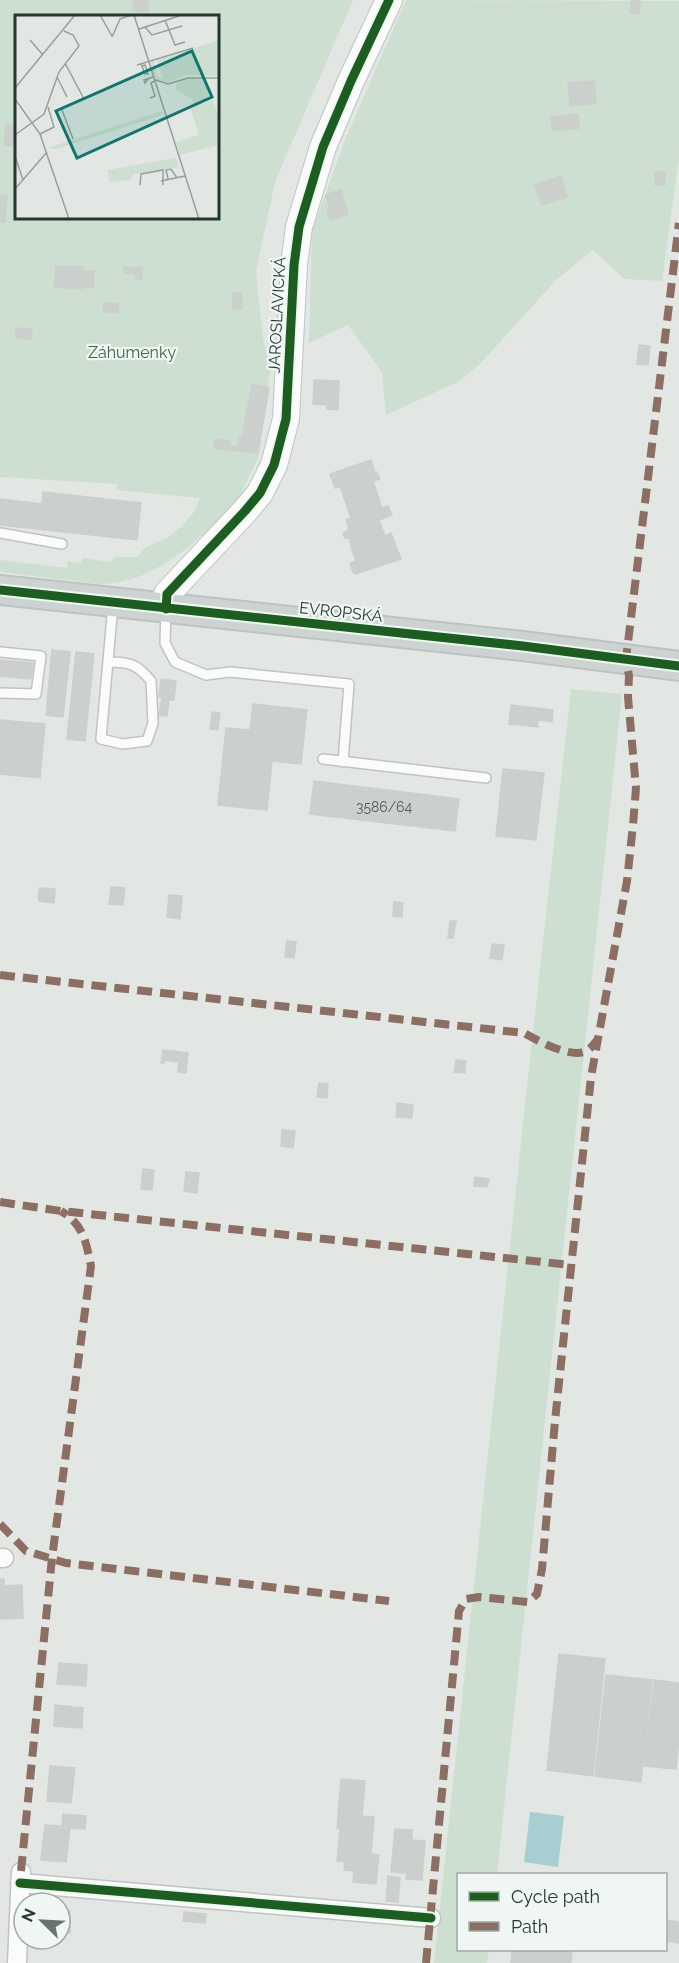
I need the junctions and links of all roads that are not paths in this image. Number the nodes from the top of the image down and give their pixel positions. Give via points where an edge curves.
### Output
1 (389, 0) edge
2 (0, 533) edge
3 (62, 544) dead end
4 (0, 590) edge
5 (113, 603) junction
6 (166, 609) junction
7 (0, 652) edge
8 (108, 662) junction
9 (679, 666) edge
10 (0, 693) edge
11 (323, 759) dead end
12 (344, 762) junction
13 (486, 778) dead end
14 (431, 1918) dead end
15 (17, 1963) edge

1 - 6 street, JAROSLAVICKÁ via 323,147 299,227 286,418 274,465 260,493 167,594
2 - 3 lane
4 - 5 main road, EVROPSKÁ
5 - 6 main road, EVROPSKÁ
5 - 8 lane
6 - 9 main road, EVROPSKÁ
6 - 12 lane via 165,644 175,662 185,667 206,675 230,672 350,684
7 - 10 lane via 41,656 36,694
8 - 8 lane via 101,739 123,744 147,741 153,723 152,681 139,667
11 - 12 lane
12 - 13 lane
14 - 15 street via 21,1877

